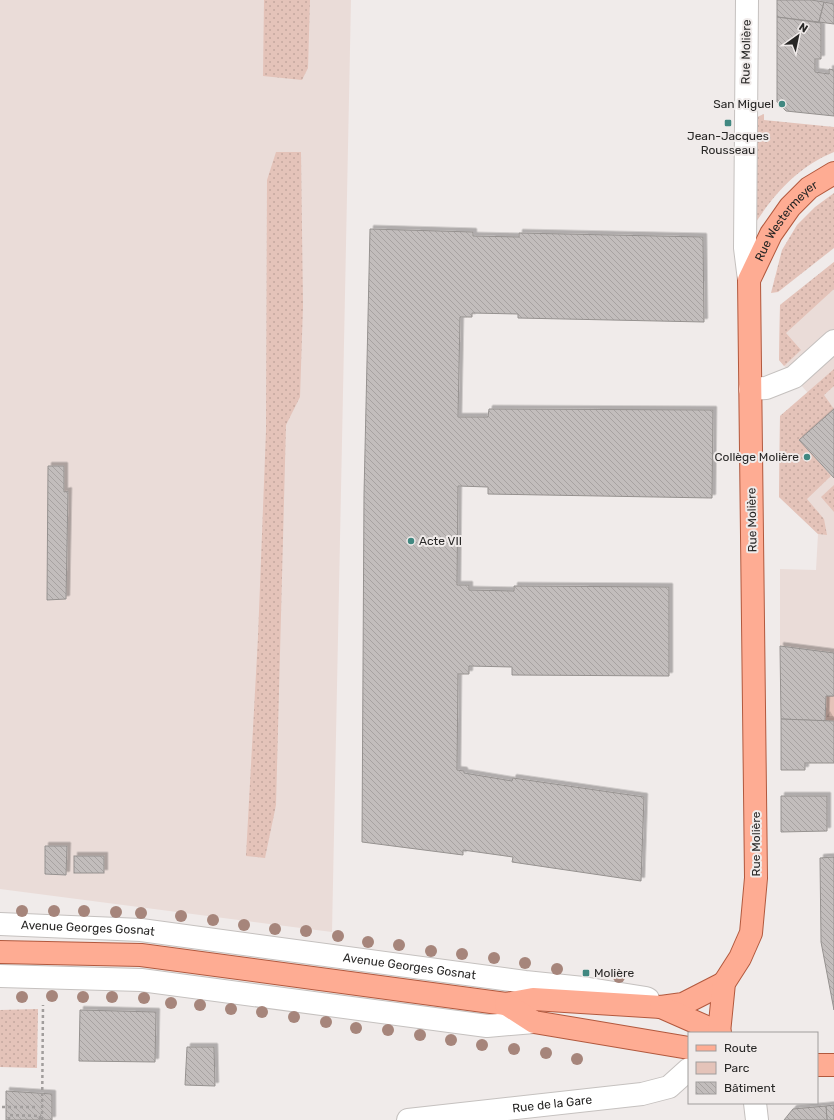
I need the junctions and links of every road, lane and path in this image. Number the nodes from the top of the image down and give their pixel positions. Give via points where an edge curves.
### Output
1 (747, 0) edge
2 (834, 173) edge
3 (749, 280) junction
4 (834, 341) edge
5 (750, 389) junction
6 (0, 924) edge
7 (0, 952) edge
8 (0, 976) edge
9 (724, 983) junction
10 (506, 1004) junction
11 (661, 1007) junction
12 (43, 1014) dead end
13 (534, 1022) junction
14 (717, 1032) edge
15 (719, 1032) edge
16 (688, 1048) edge
17 (818, 1065) edge
18 (834, 1065) edge
19 (688, 1070) edge
20 (755, 1104) edge
21 (2, 1107) dead end
22 (36, 1107) dead end
23 (23, 1115) junction
24 (8, 1120) edge
25 (22, 1120) edge
26 (41, 1120) edge
27 (408, 1120) edge
28 (757, 1120) edge

1 - 3 street, Rue Molière via 745,248
2 - 3 main road, Rue Westermeyer via 809,188 790,207 771,234
3 - 5 main road, Rue Molière
4 - 5 street via 794,377 766,388
5 - 9 main road, Rue Molière via 756,878 751,933 740,958
6 - 11 street, Avenue Georges Gosnat via 141,930 583,988 646,998
7 - 10 main road, Avenue Georges Gosnat via 141,955
8 - 13 street, Avenue Georges Gosnat via 141,980 487,1026
9 - 11 main road via 683,1004
9 - 15 main road, Rue Molière
10 - 11 main road, Avenue Georges Gosnat via 533,999
10 - 13 main road, Avenue Georges Gosnat
11 - 14 main road
12 - 26 path
13 - 16 main road, Avenue Georges Gosnat
17 - 18 main road
19 - 27 street, Rue de la Gare via 669,1087 642,1094
20 - 28 street
21 - 22 path
23 - 24 path via 9,1115
23 - 25 path
23 - 26 path via 40,1116

